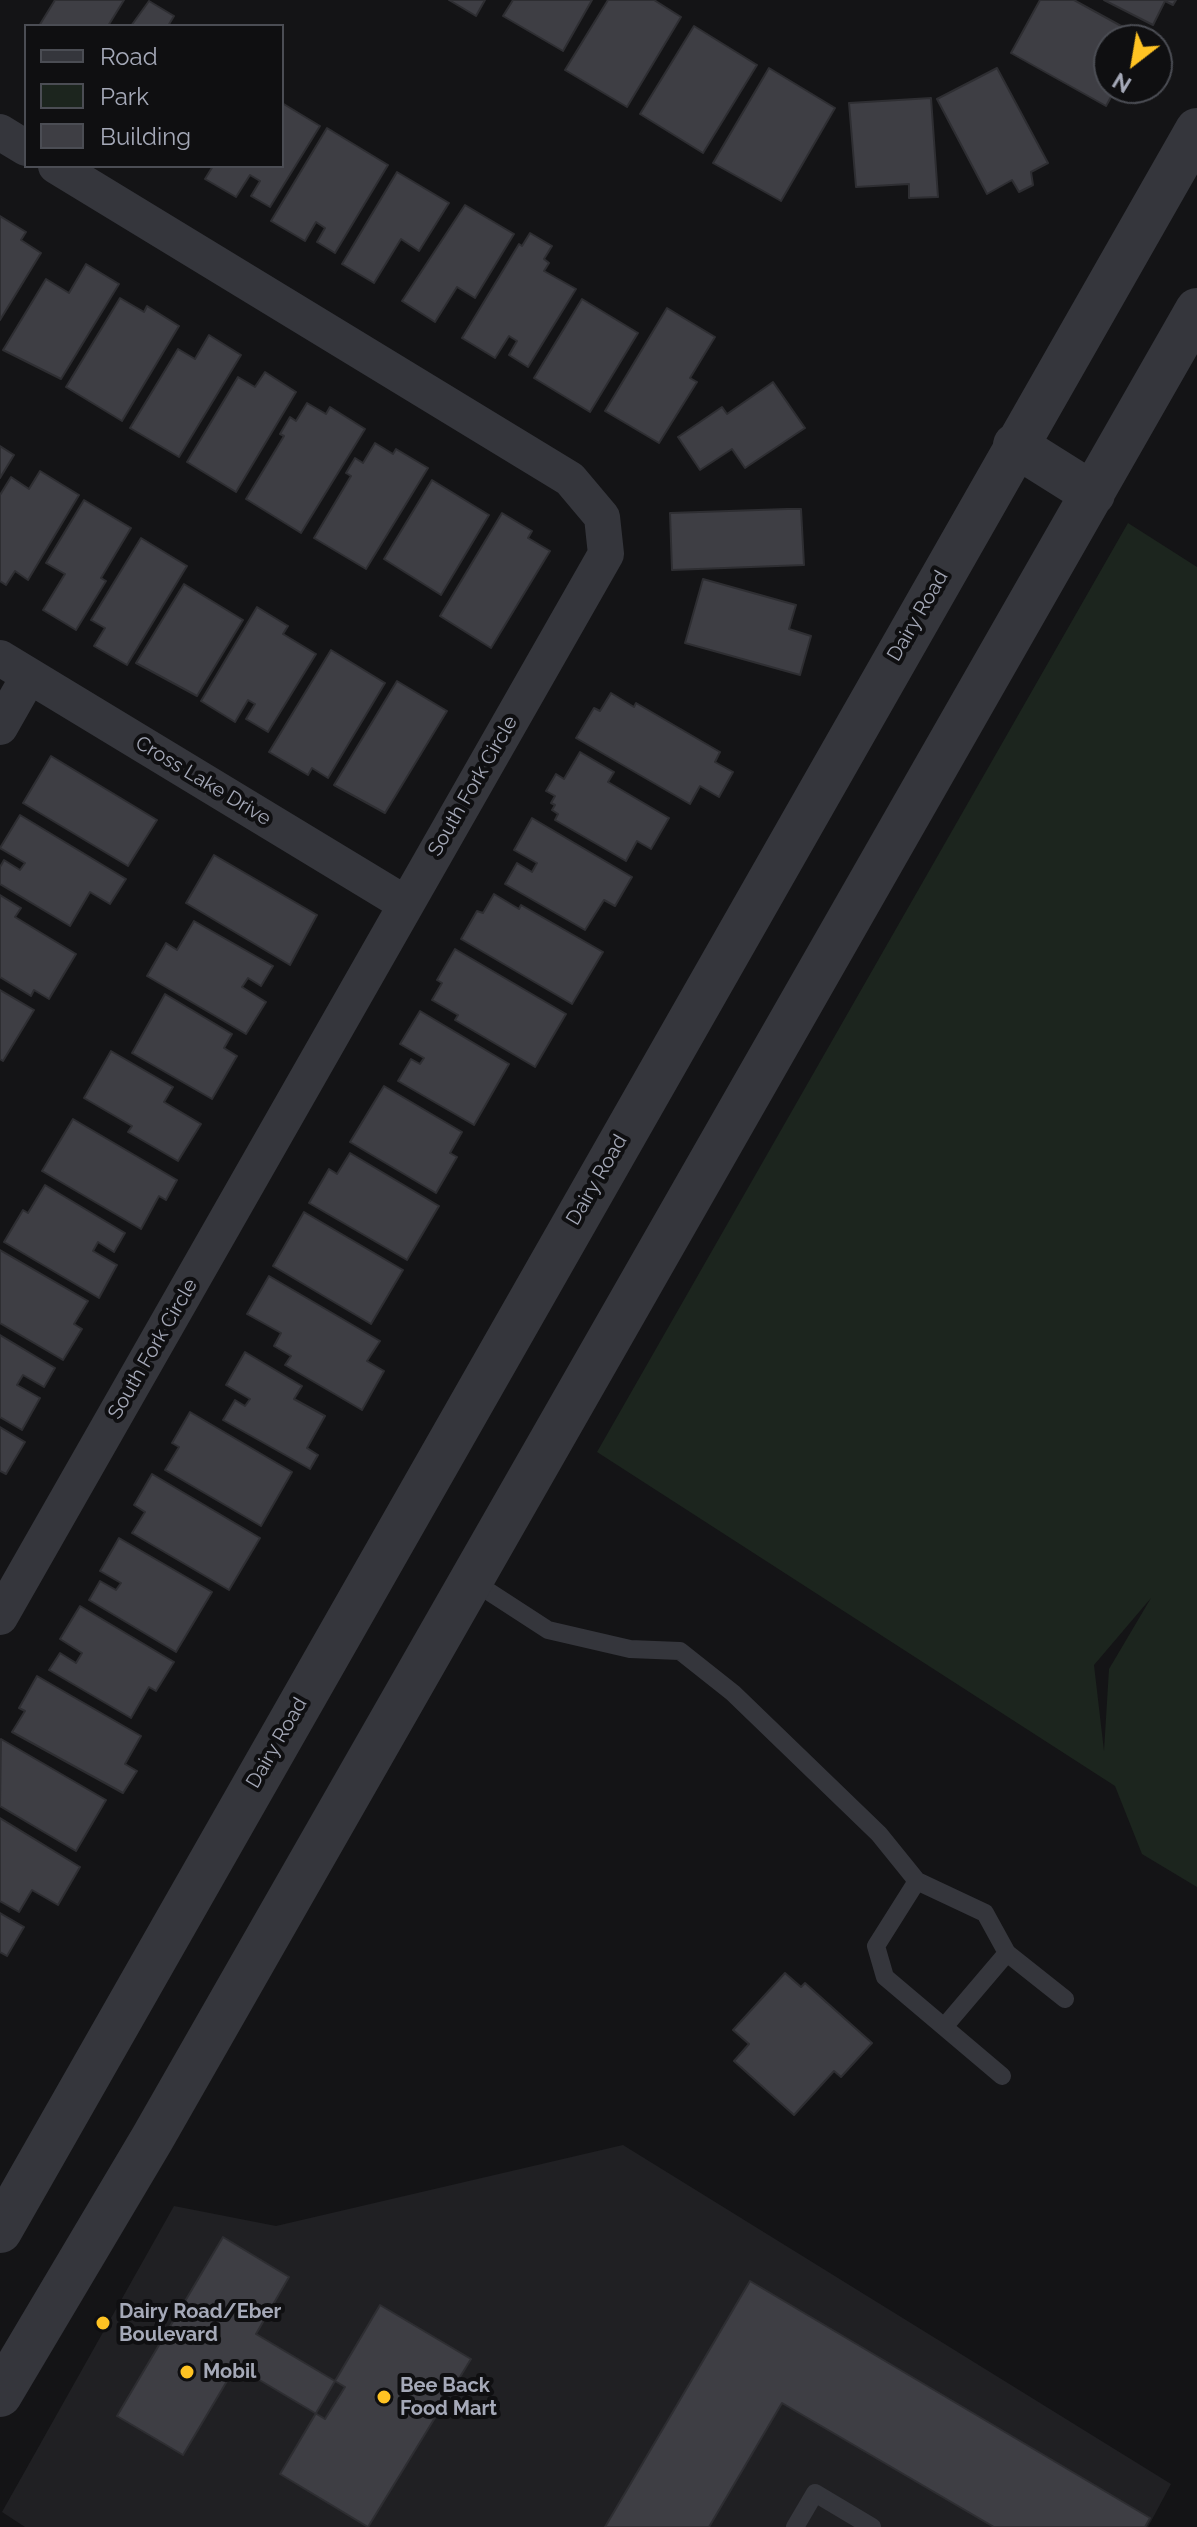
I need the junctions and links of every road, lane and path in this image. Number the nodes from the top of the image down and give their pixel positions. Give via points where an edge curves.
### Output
1 (1197, 130) edge
2 (0, 132) edge
3 (24, 147) edge
4 (59, 168) edge
5 (1197, 310) edge
6 (1015, 445) junction
7 (1093, 494) junction
8 (15, 667) edge
9 (0, 727) edge
10 (406, 904) junction
11 (471, 1580) junction
12 (0, 1617) edge
13 (917, 1881) junction
14 (1007, 1953) junction
15 (1065, 1999) dead end
16 (944, 2027) junction
17 (1002, 2076) dead end
18 (0, 2231) edge
19 (0, 2395) edge
20 (795, 2527) edge
21 (872, 2527) edge

1 - 6 street, Dairy Road
2 - 3 street
4 - 10 street, South Fork Circle via 570,479 602,517 606,554
5 - 7 street
6 - 7 street
6 - 18 street, Dairy Road
7 - 11 street
8 - 9 street
8 - 10 street, Cross Lake Drive
10 - 12 street, South Fork Circle
11 - 13 lane via 548,1630 630,1649 680,1651 744,1703 879,1834
11 - 19 street
13 - 14 lane via 985,1913
13 - 16 lane via 876,1946 885,1977
14 - 15 lane
14 - 16 lane
16 - 17 lane
20 - 21 lane via 815,2493

